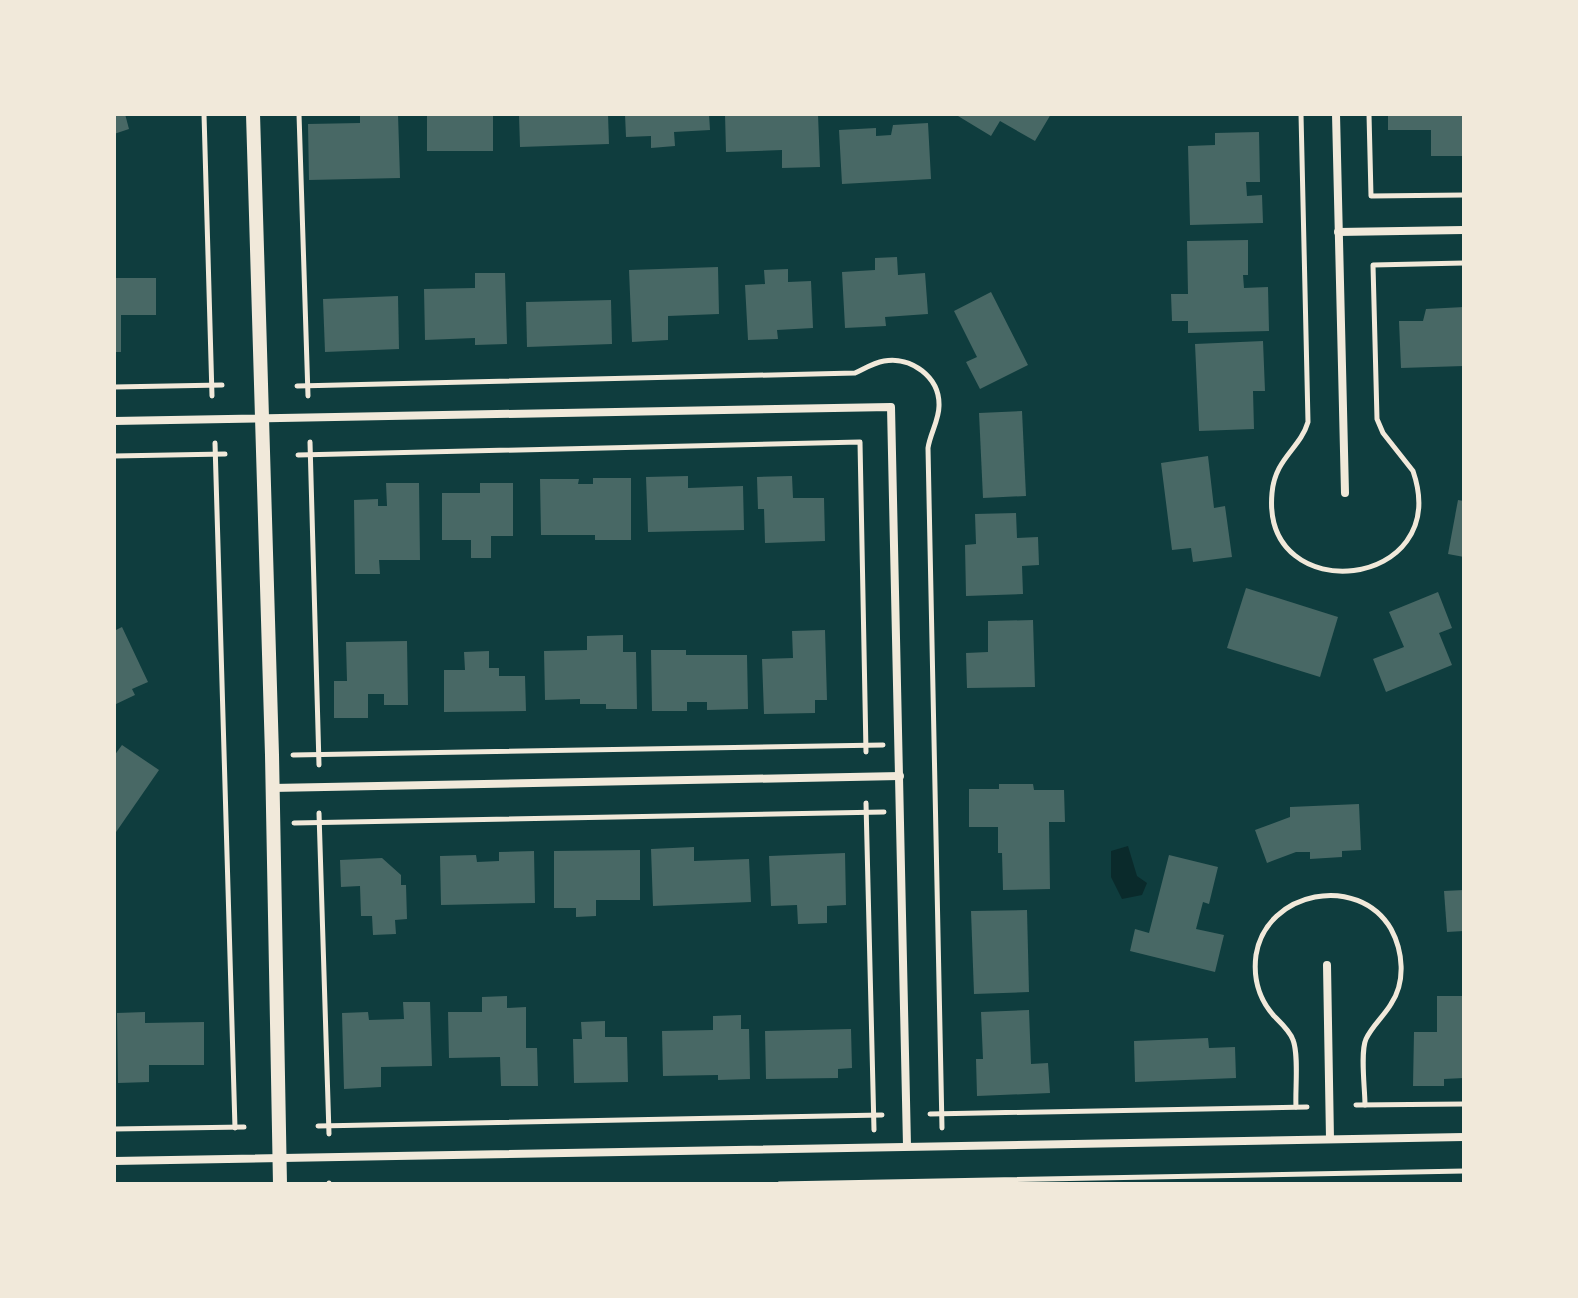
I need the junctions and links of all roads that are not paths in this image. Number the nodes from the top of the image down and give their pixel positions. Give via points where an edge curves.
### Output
1 (253, 114) edge
2 (1336, 114) edge
3 (1464, 230) edge
4 (1338, 232) junction
5 (262, 419) junction
6 (114, 421) edge
7 (1345, 493) dead end
8 (900, 776) junction
9 (272, 788) junction
10 (1327, 965) dead end
11 (1464, 1137) edge
12 (1330, 1139) junction
13 (907, 1146) junction
14 (280, 1159) junction
15 (114, 1161) edge
16 (280, 1184) edge

1 - 5 street
2 - 4 street
3 - 4 street
4 - 7 street
5 - 6 street
5 - 8 street via 891,407
5 - 9 street
8 - 9 street
8 - 13 street
9 - 14 street
10 - 12 street
11 - 12 street
12 - 13 street
13 - 14 street
14 - 15 street
14 - 16 street

